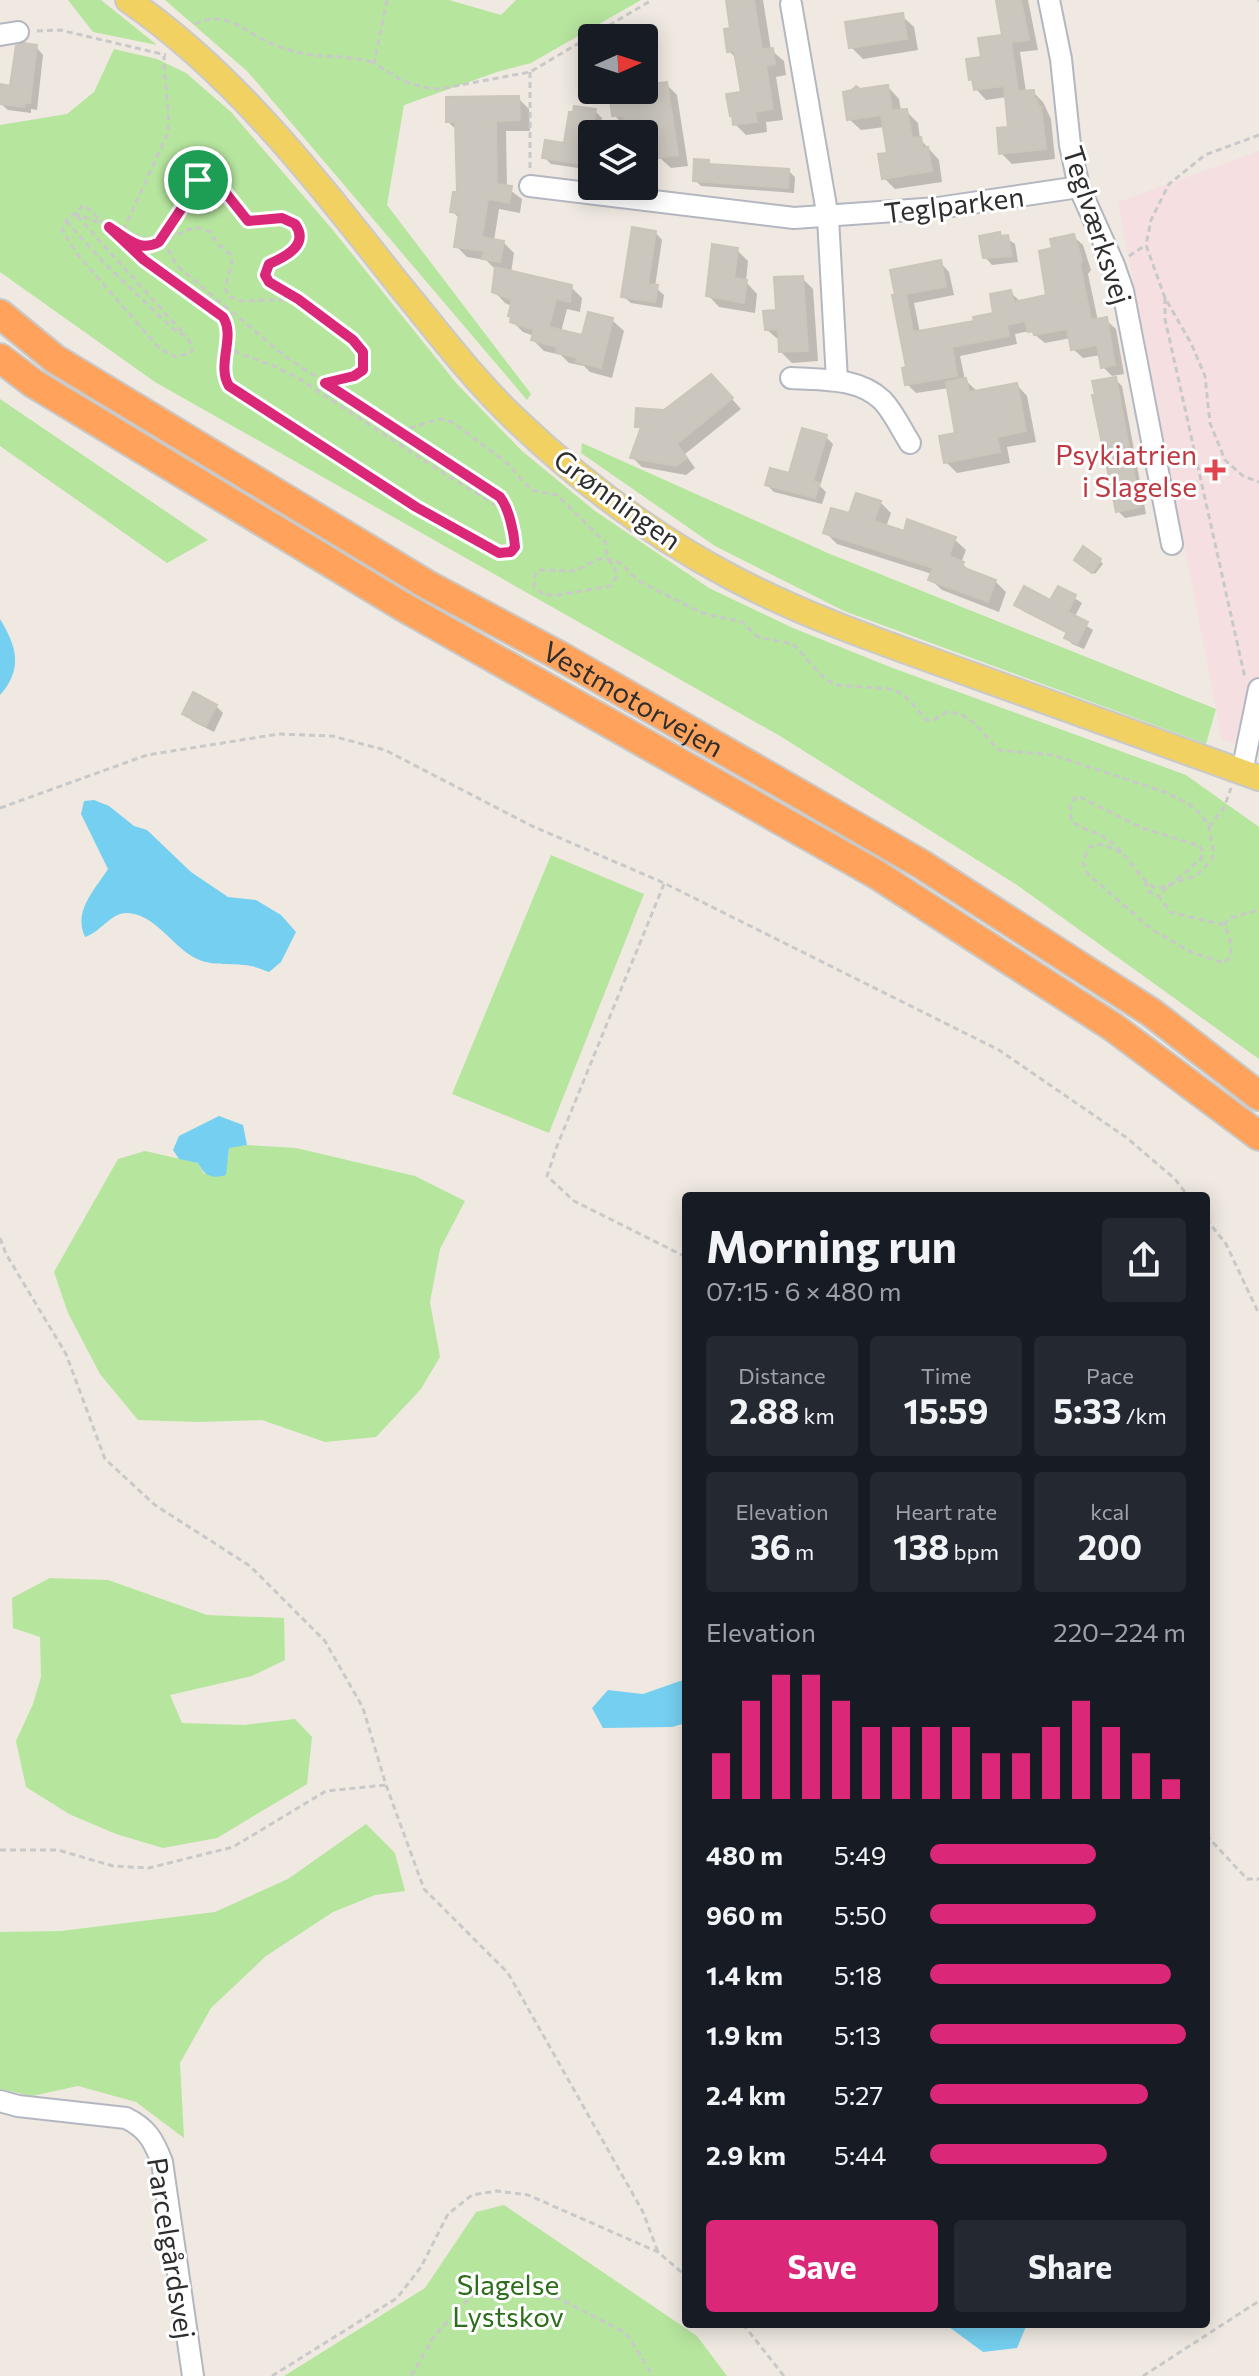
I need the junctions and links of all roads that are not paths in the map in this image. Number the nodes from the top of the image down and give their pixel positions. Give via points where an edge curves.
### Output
1 (128, 0) edge
2 (1049, 0) edge
3 (791, 4) dead end
4 (530, 186) road end
5 (1079, 187) junction
6 (828, 218) junction
7 (0, 314) edge
8 (0, 358) edge
9 (791, 378) dead end
10 (837, 380) junction
11 (910, 443) dead end
12 (1172, 544) dead end
13 (1257, 695) edge
14 (1244, 779) edge
15 (1259, 1096) edge
16 (1259, 1136) edge
17 (0, 2101) edge
18 (193, 2376) edge

1 - 14 main road, Grønningen via 171,48 274,133 454,353 514,418 584,480 661,535 731,577 813,615
2 - 5 street, Teglværksvej
3 - 6 street
4 - 6 street, Teglparken via 751,215
5 - 6 street, Teglparken
5 - 12 street, Teglværksvej via 1123,291
6 - 10 street
7 - 15 highway, Vestmotorvejen via 55,359 426,584 921,864 1152,1013
8 - 16 highway, Vestmotorvejen via 402,606 876,874 1113,1027
9 - 10 street
10 - 11 street via 883,401
13 - 14 street
17 - 18 street, Parcelgårdsvej via 126,2118 154,2141 162,2162

